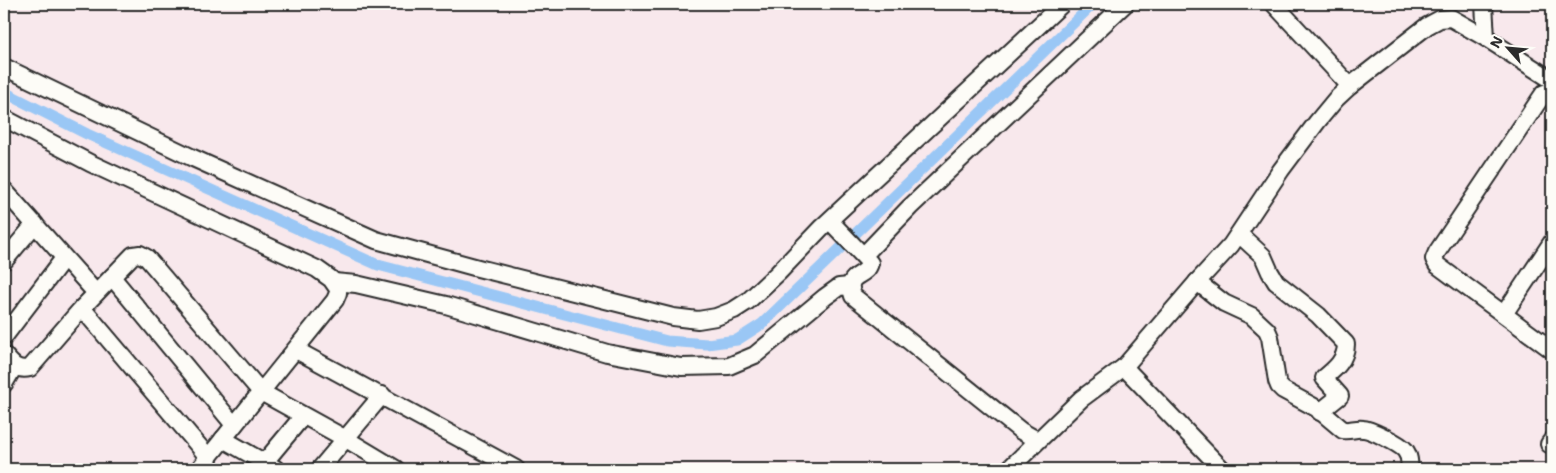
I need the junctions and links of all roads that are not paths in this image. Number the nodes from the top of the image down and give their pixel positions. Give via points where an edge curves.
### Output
1 (1062, 4) edge
2 (1125, 4) edge
3 (1274, 4) edge
4 (1484, 4) edge
5 (1486, 38) junction
6 (4, 67) edge
7 (1350, 86) junction
8 (1548, 86) edge
9 (4, 118) edge
10 (4, 190) edge
11 (35, 224) junction
12 (833, 225) junction
13 (1239, 234) junction
14 (1552, 242) edge
15 (862, 253) junction
16 (64, 258) junction
17 (4, 261) edge
18 (112, 277) junction
19 (334, 282) junction
20 (1197, 282) junction
21 (850, 286) junction
22 (96, 293) junction
23 (82, 308) junction
24 (1504, 314) junction
25 (4, 336) edge
26 (296, 350) junction
27 (1552, 350) edge
28 (9, 361) edge
29 (1124, 367) junction
30 (4, 384) edge
31 (261, 392) junction
32 (382, 395) junction
33 (1320, 412) junction
34 (303, 416) junction
35 (234, 425) junction
36 (223, 439) junction
37 (346, 439) junction
38 (1037, 440) junction
39 (204, 463) edge
40 (267, 467) edge
41 (320, 469) edge
42 (396, 469) edge
43 (516, 469) edge
44 (1009, 469) edge
45 (1222, 469) edge
46 (1409, 469) edge

1 - 12 street
2 - 15 street
3 - 7 street
4 - 5 street
5 - 7 street via 1451,18 1436,21
5 - 8 street
6 - 12 street via 193,158 376,240 673,317 698,320 740,307
7 - 13 street via 1317,122 1281,170
8 - 24 street via 1434,259 1437,265
9 - 19 street via 90,163 317,269
10 - 11 street
11 - 16 street
11 - 17 street
12 - 15 street
13 - 20 street
13 - 33 street via 1262,256 1276,282 1318,315 1346,344 1339,365 1324,378 1340,396
14 - 24 street
15 - 21 street via 871,264 854,278
16 - 22 street
16 - 25 street
18 - 22 street
18 - 31 street via 133,255 143,256
18 - 35 street
19 - 21 street via 446,305 607,353 681,367 729,366 755,355 825,296
19 - 26 street via 338,293 335,300
20 - 29 street
20 - 33 street via 1224,303 1258,320 1270,336 1279,386
21 - 38 street via 858,301 1021,431
22 - 23 street
23 - 28 street via 30,368 24,370
23 - 39 street
24 - 27 street
26 - 31 street
26 - 32 street
28 - 30 street
29 - 38 street via 1081,399
29 - 45 street
31 - 34 street
31 - 35 street
32 - 37 street
32 - 43 street
33 - 46 street via 1343,430 1367,429 1401,446 1409,459
34 - 37 street
34 - 40 street
35 - 36 street
36 - 39 street
36 - 40 street
37 - 41 street
37 - 42 street
38 - 44 street

